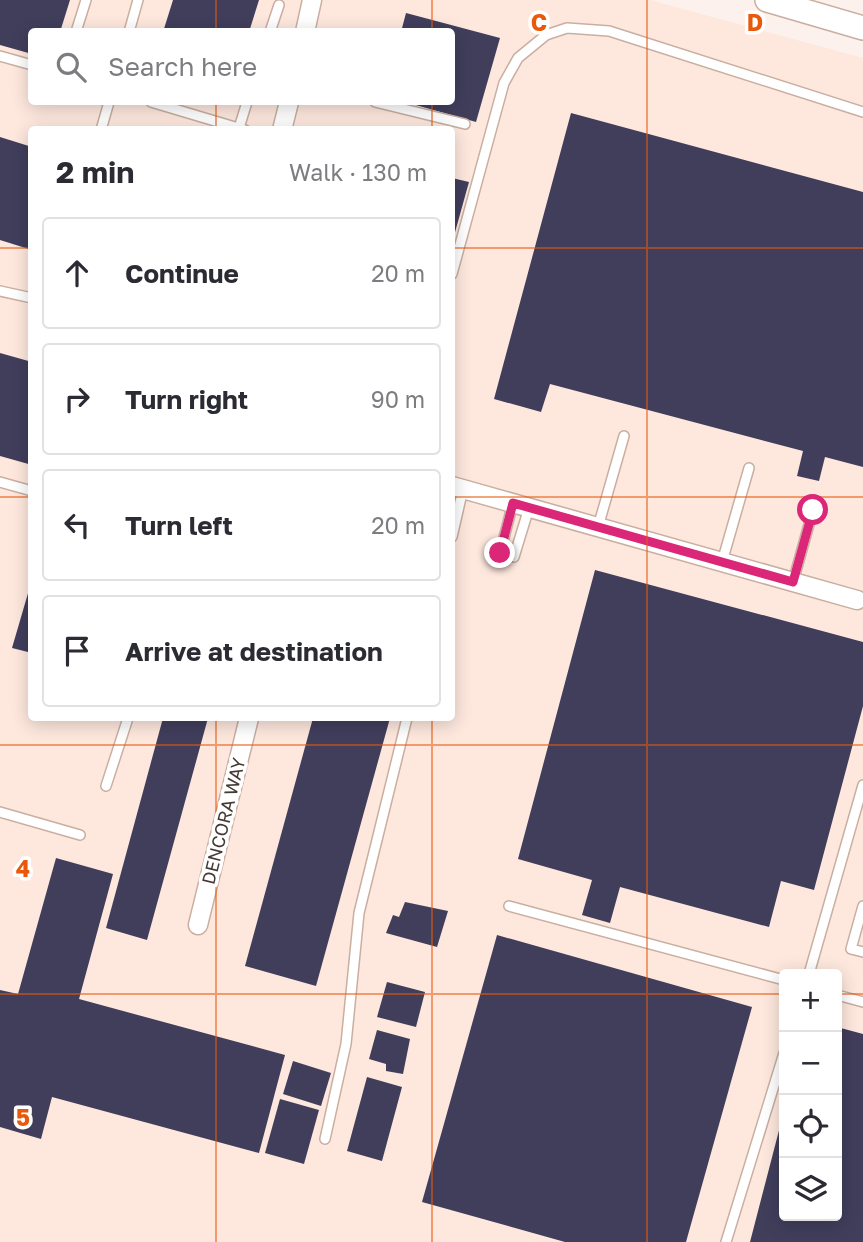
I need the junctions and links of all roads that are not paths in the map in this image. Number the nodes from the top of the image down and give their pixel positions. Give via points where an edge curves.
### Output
1 (86, 0) edge
2 (138, 0) edge
3 (312, 0) edge
4 (767, 0) edge
5 (279, 5) dead end
6 (77, 28) edge
7 (130, 28) edge
8 (271, 28) edge
9 (306, 28) edge
10 (863, 28) edge
11 (0, 56) edge
12 (28, 64) edge
13 (108, 105) edge
14 (161, 105) edge
15 (246, 105) edge
16 (288, 105) edge
17 (386, 105) edge
18 (863, 112) edge
19 (465, 124) dead end
20 (102, 126) edge
21 (229, 126) edge
22 (236, 126) edge
23 (283, 126) edge
24 (455, 263) edge
25 (0, 291) edge
26 (28, 297) edge
27 (624, 436) dead end
28 (749, 468) dead end
29 (0, 482) edge
30 (457, 488) edge
31 (28, 490) edge
32 (521, 505) junction
33 (455, 508) edge
34 (813, 510) dead end
35 (598, 527) junction
36 (500, 553) dead end
37 (514, 557) dead end
38 (722, 562) junction
39 (793, 582) junction
40 (857, 600) dead end
41 (127, 721) edge
42 (248, 721) edge
43 (406, 721) edge
44 (863, 785) edge
45 (106, 786) dead end
46 (0, 812) edge
47 (80, 835) dead end
48 (509, 905) dead end
49 (863, 906) edge
50 (198, 925) dead end
51 (863, 952) edge
52 (810, 969) edge
53 (779, 979) edge
54 (842, 996) edge
55 (863, 1002) edge
56 (779, 1069) edge
57 (325, 1139) dead end
58 (726, 1242) edge

1 - 6 lane
2 - 7 lane
3 - 9 street
4 - 10 street
5 - 8 lane
11 - 12 lane
13 - 20 lane
14 - 21 lane
15 - 22 lane
16 - 23 street
17 - 19 lane
18 - 24 lane via 609,31 567,28 546,35 518,58 504,83
25 - 26 lane
27 - 35 lane
28 - 38 lane
29 - 31 lane
30 - 32 street
30 - 33 lane
32 - 35 street
32 - 36 lane
32 - 37 lane
34 - 39 lane
35 - 38 street
38 - 39 street
39 - 40 street
41 - 45 lane
42 - 50 street, DENCORA WAY
43 - 57 lane via 359,913 346,1044
44 - 52 lane
46 - 47 lane
48 - 53 lane
49 - 51 lane via 851,949
54 - 55 lane
56 - 58 lane

